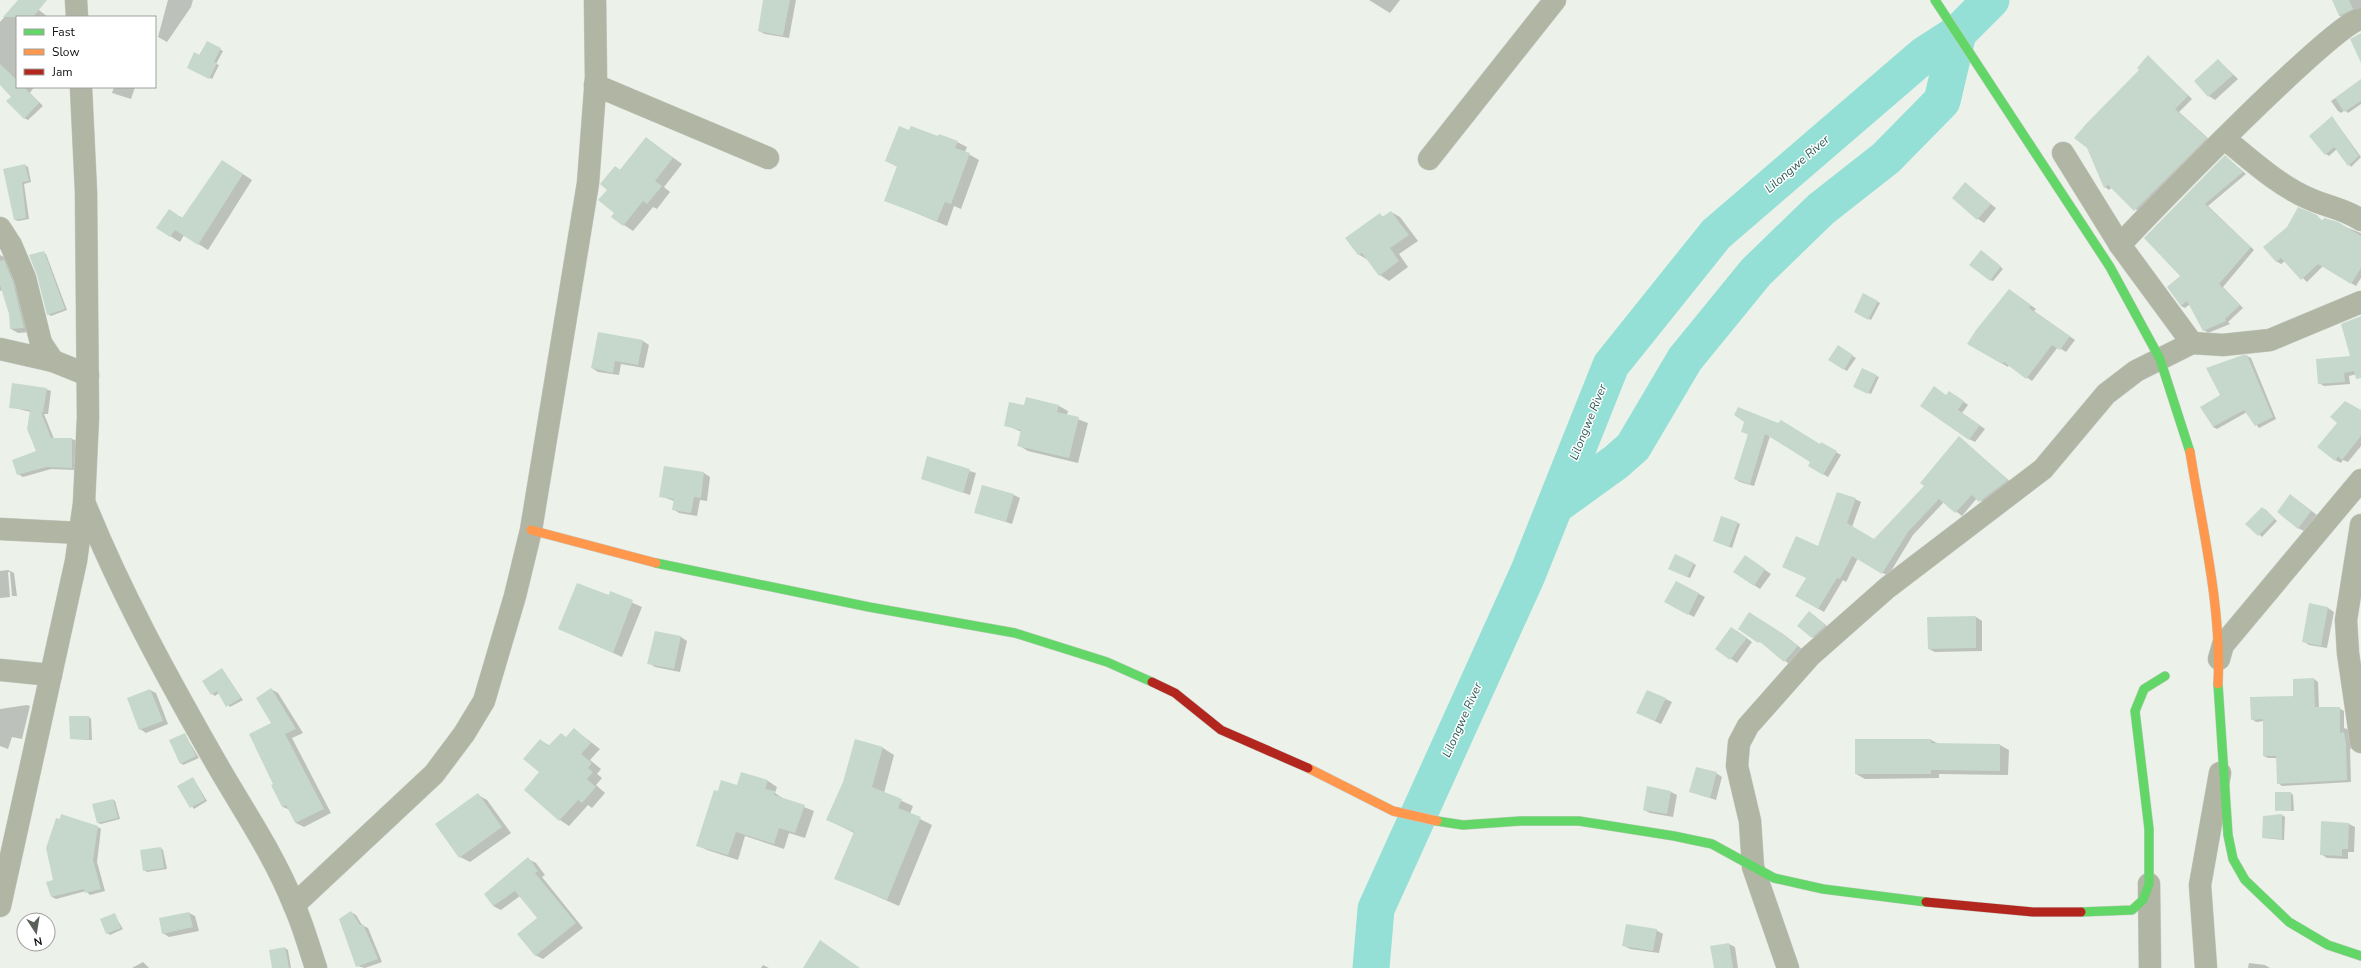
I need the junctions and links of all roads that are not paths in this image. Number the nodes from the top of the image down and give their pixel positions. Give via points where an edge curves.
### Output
1 (76, 0) edge
2 (596, 0) edge
3 (1555, 0) edge
4 (1935, 0) edge
5 (77, 16) edge
6 (2361, 19) edge
7 (595, 85) junction
8 (81, 88) edge
9 (2226, 139) junction
10 (2063, 153) dead end
11 (768, 158) dead end
12 (1430, 159) dead end
13 (2357, 210) edge
14 (0, 228) edge
15 (2120, 245) junction
16 (2361, 302) edge
17 (2192, 343) junction
18 (0, 349) edge
19 (2160, 359) junction
20 (53, 362) junction
21 (88, 375) junction
22 (2361, 480) edge
23 (84, 503) junction
24 (2361, 525) edge
25 (0, 528) edge
26 (531, 530) junction
27 (80, 533) junction
28 (2219, 659) junction
29 (0, 670) edge
30 (51, 674) junction
31 (2165, 676) dead end
32 (2361, 742) edge
33 (2222, 758) junction
34 (1753, 867) junction
35 (2149, 884) junction
36 (294, 905) junction
37 (0, 906) edge
38 (2361, 956) edge
39 (316, 968) edge
40 (1788, 968) edge
41 (2150, 968) edge
42 (2206, 968) edge

1 - 5 street
2 - 7 street
3 - 12 street
4 - 19 street via 2110,267
6 - 9 street via 2356,19 2346,26 2299,65
7 - 11 street
7 - 26 street via 588,183
8 - 21 street via 86,192
9 - 13 street via 2276,180 2309,199
9 - 15 street
10 - 15 street
14 - 20 street via 11,245 25,278 41,343
15 - 17 street
16 - 17 street via 2270,340 2223,345
17 - 19 street
18 - 20 street
19 - 28 street via 2189,447 2210,575
19 - 34 street via 2136,371 2106,394 2043,469 1893,583 1810,656 1748,726 1739,743 1737,766 1750,820
20 - 21 street
21 - 23 street
22 - 28 street via 2223,645
23 - 27 street
23 - 36 street via 108,562 137,619 212,756 237,796
24 - 32 street via 2346,620 2348,653
25 - 27 street
26 - 34 street via 663,565 869,607 1015,633 1126,668 1174,693 1221,730 1321,774 1393,811 1417,818 1463,825 1520,821 1579,821 1712,844
26 - 36 street via 487,694 464,734 434,774
27 - 30 street
28 - 33 street via 2217,697
29 - 30 street
30 - 37 street
31 - 35 street via 2150,682 2139,694 2135,712 2149,829
33 - 38 street via 2228,835 2233,859 2245,880 2290,922 2328,945
33 - 42 street via 2200,885
34 - 35 street via 1774,878 1823,889 1953,906 2033,912 2132,910 2143,900
34 - 40 street
35 - 41 street
36 - 39 street

